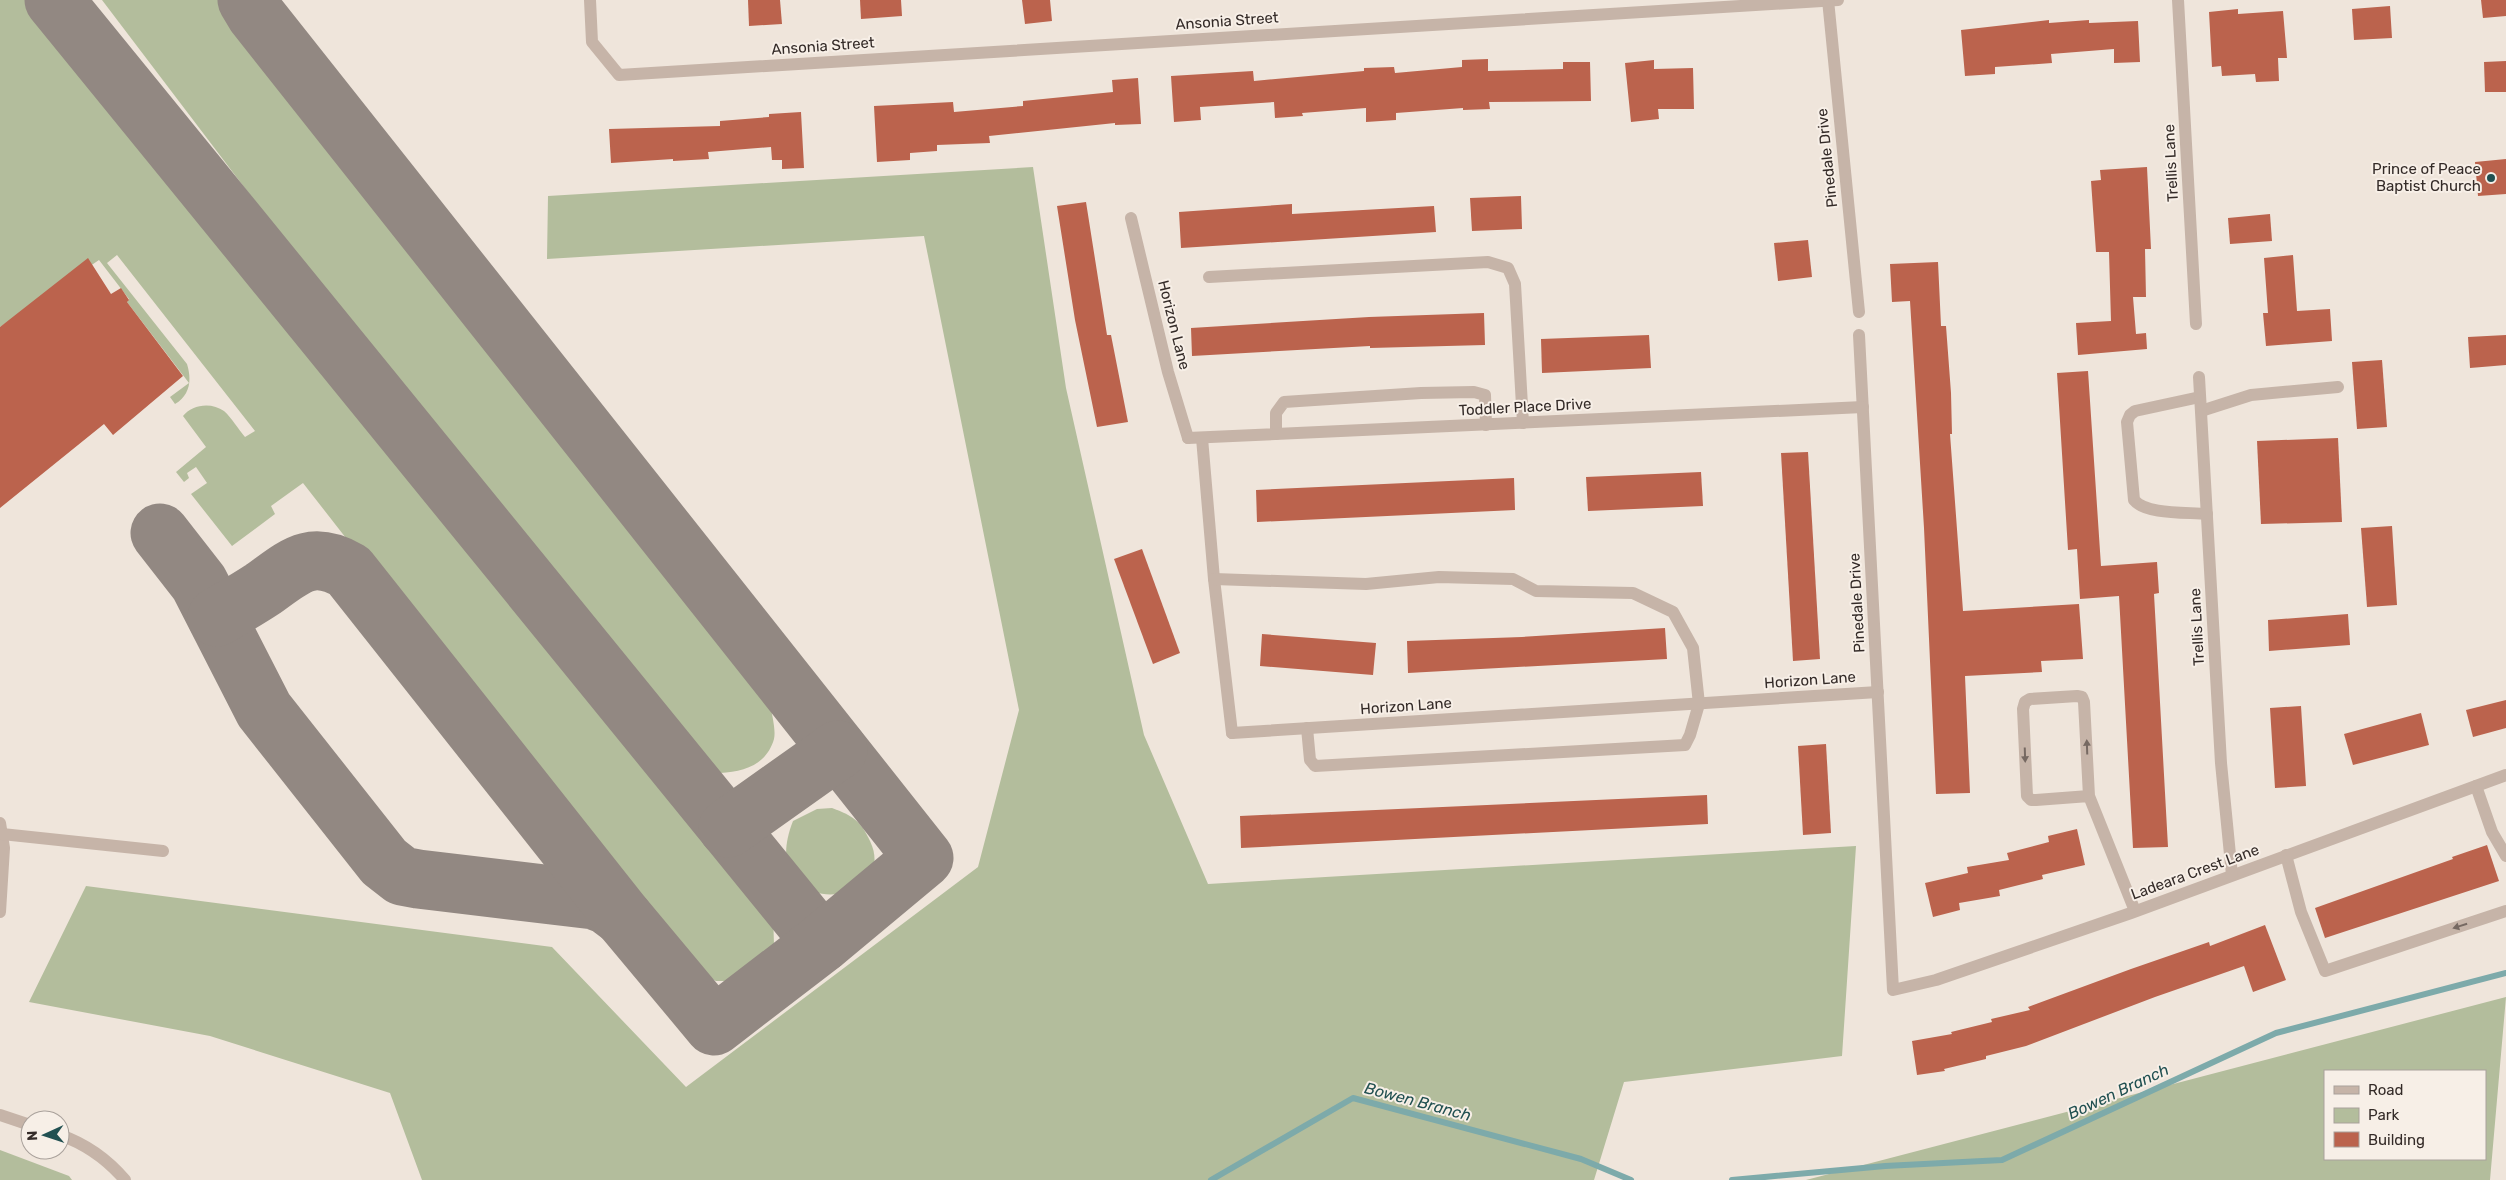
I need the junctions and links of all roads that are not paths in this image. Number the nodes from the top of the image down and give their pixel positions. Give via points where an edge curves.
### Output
1 (590, 0) edge
2 (1831, 0) edge
3 (2178, 0) edge
4 (1131, 218) dead end
5 (1209, 277) dead end
6 (1859, 312) dead end
7 (2196, 324) dead end
8 (1859, 335) dead end
9 (2199, 378) dead end
10 (2338, 387) dead end
11 (2200, 397) junction
12 (1863, 408) junction
13 (2201, 411) junction
14 (1523, 423) junction
15 (1486, 425) junction
16 (1276, 434) junction
17 (1188, 438) joint
18 (1202, 438) junction
19 (2207, 514) junction
20 (1214, 579) junction
21 (1878, 692) junction
22 (1699, 704) junction
23 (1307, 728) junction
24 (2506, 776) edge
25 (2476, 786) junction
26 (2089, 796) junction
27 (1, 829) edge
28 (163, 851) dead end
29 (2286, 856) junction
30 (2506, 856) edge
31 (2232, 875) junction
32 (2506, 910) edge
33 (2135, 911) junction
34 (0, 912) edge
35 (1893, 990) joint
36 (0, 1115) edge
37 (20, 1122) edge
38 (70, 1139) edge
39 (125, 1180) edge

1 - 2 street, Ansonia Street via 592,42 618,75
2 - 6 street, Pinedale Drive
3 - 7 street, Trellis Lane
4 - 17 street, Horizon Lane via 1168,372
5 - 14 street via 1488,262 1508,268 1515,284
8 - 12 street, Pinedale Drive
9 - 11 street, Trellis Lane
10 - 13 street via 2251,396
11 - 13 street, Trellis Lane
11 - 19 street via 2135,411 2127,422 2134,500 2139,506
12 - 14 street, Toddler Place Drive
12 - 21 street, Pinedale Drive
13 - 19 street, Trellis Lane
14 - 15 street, Toddler Place Drive
15 - 16 street, Toddler Place Drive
15 - 16 street via 1484,395 1474,392 1421,392 1284,402 1276,413
16 - 18 street, Toddler Place Drive
17 - 18 street, Toddler Place Drive
18 - 20 street, Horizon Lane
19 - 31 street, Trellis Lane via 2221,763
20 - 22 street via 1366,584 1439,577 1513,579 1536,591 1633,593 1673,612 1693,648
20 - 23 street, Horizon Lane via 1232,733
21 - 22 street, Horizon Lane
21 - 35 street, Pinedale Drive
22 - 23 street, Horizon Lane
22 - 23 street via 1685,745 1675,746 1315,766 1310,760
24 - 25 street, Ladeara Crest Lane
25 - 29 street, Ladeara Crest Lane
25 - 30 street via 2492,832
26 -> 26 street via 2086,708 2082,697 2030,699 2025,702 2027,796 2031,800
26 - 33 street
27 - 28 street
27 - 34 street via 4,848
29 - 31 street, Ladeara Crest Lane
32 -> 29 street via 2325,970 2301,912
31 - 33 street, Ladeara Crest Lane
33 - 35 street, Ladeara Crest Lane via 1936,980
36 - 37 street
38 - 39 street via 110,1162

